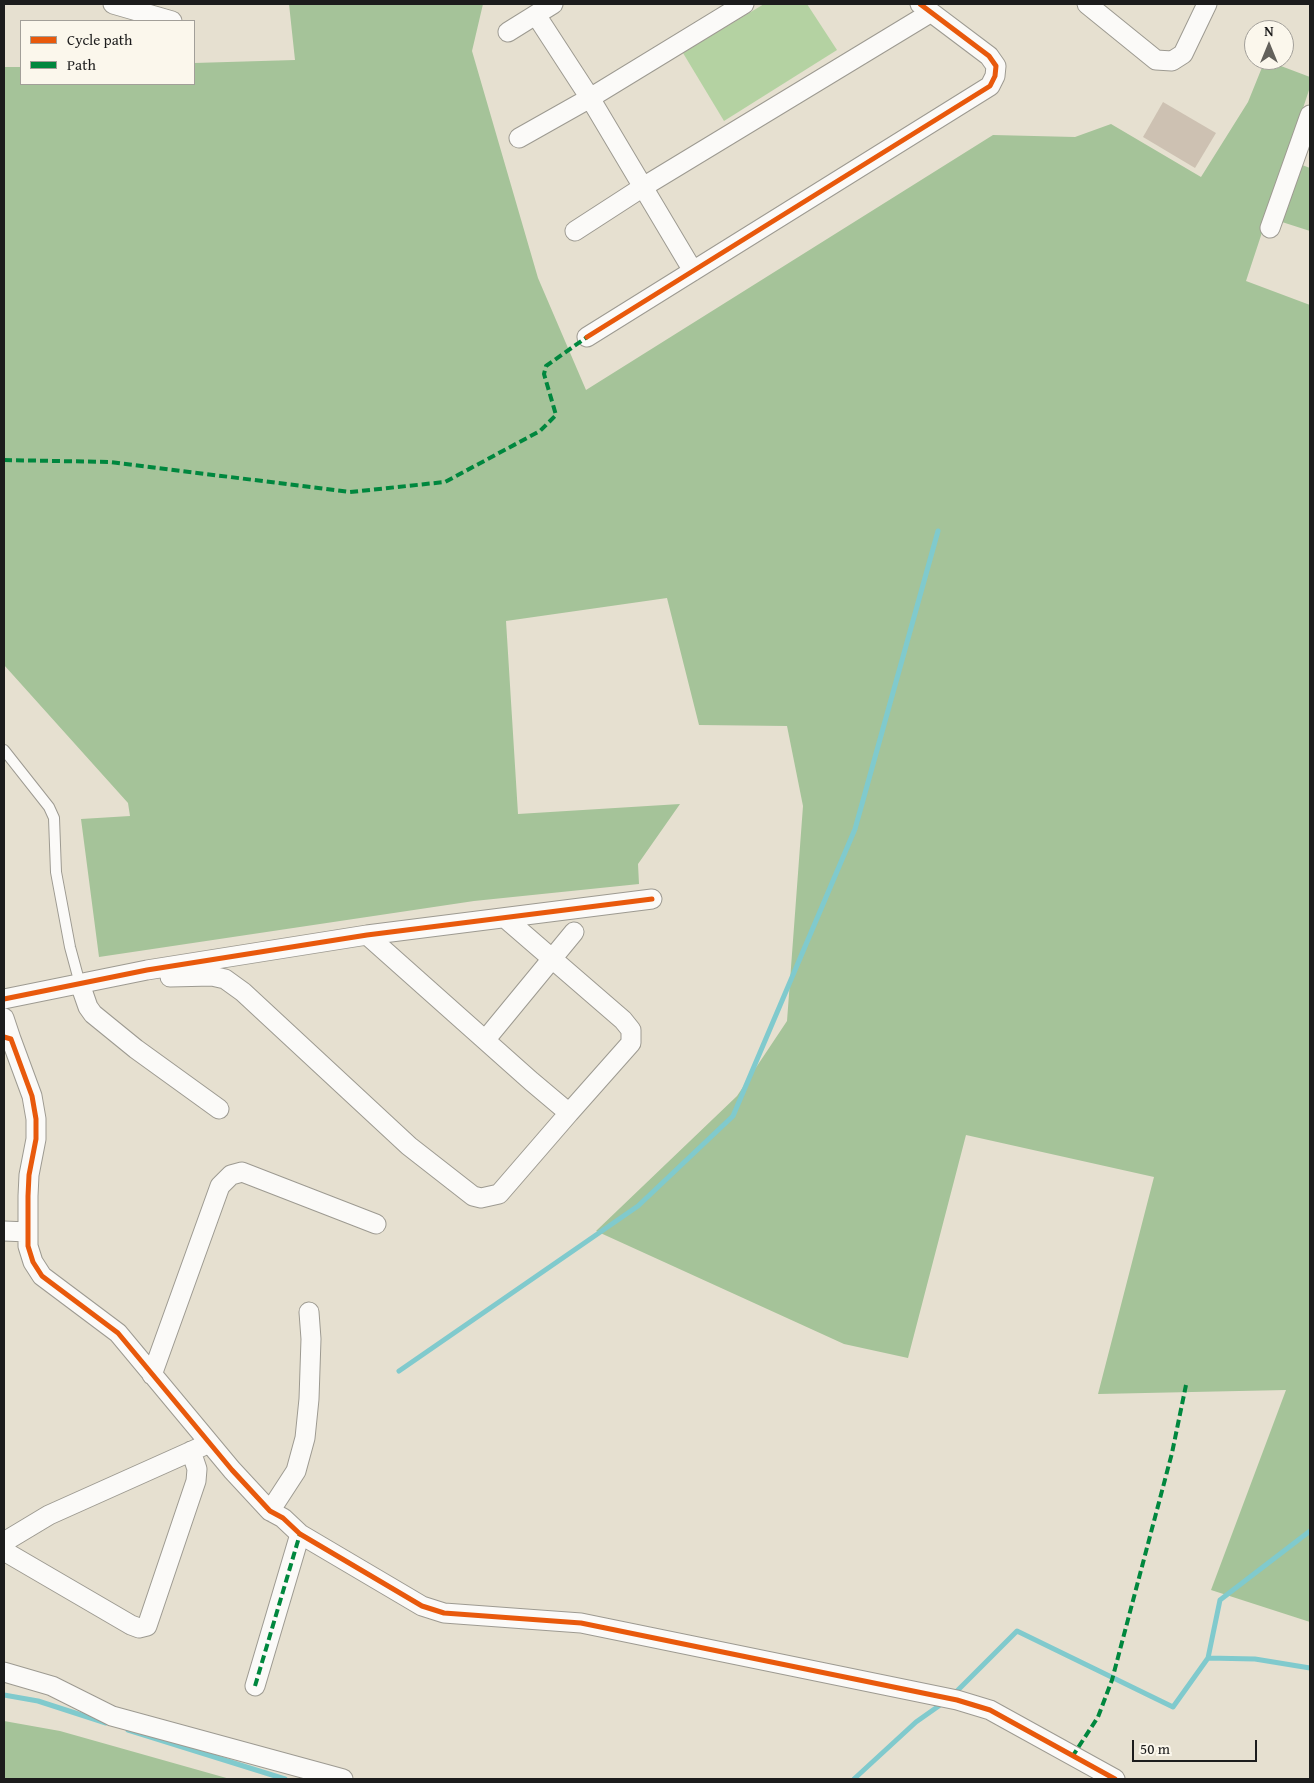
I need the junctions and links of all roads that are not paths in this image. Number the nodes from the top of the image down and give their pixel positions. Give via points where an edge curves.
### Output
1 (113, 4) edge
2 (553, 4) edge
3 (744, 4) edge
4 (1087, 4) edge
5 (1207, 4) edge
6 (925, 8) edge
7 (536, 15) junction
8 (169, 20) edge
9 (508, 32) dead end
10 (590, 98) junction
11 (1310, 114) edge
12 (519, 138) dead end
13 (1303, 158) edge
14 (643, 186) junction
15 (1270, 228) dead end
16 (575, 231) dead end
17 (693, 271) junction
18 (587, 336) dead end
19 (4, 750) edge
20 (652, 899) dead end
21 (506, 918) junction
22 (574, 932) dead end
23 (367, 935) junction
24 (554, 960) junction
25 (147, 970) junction
26 (80, 984) junction
27 (4, 999) edge
28 (4, 1018) edge
29 (7, 1038) edge
30 (486, 1039) junction
31 (219, 1110) dead end
32 (569, 1112) junction
33 (376, 1224) dead end
34 (4, 1231) edge
35 (28, 1232) junction
36 (309, 1312) dead end
37 (152, 1375) junction
38 (210, 1443) junction
39 (191, 1451) junction
40 (270, 1511) junction
41 (300, 1534) junction
42 (4, 1542) edge
43 (4, 1551) edge
44 (4, 1672) edge
45 (255, 1686) dead end
46 (342, 1779) edge
47 (1115, 1779) edge

1 - 8 street
2 - 7 street
3 - 10 street
4 - 5 street via 1156,60 1172,62 1184,54
6 - 14 street
6 - 17 street via 989,56 996,66 996,76 990,86
7 - 9 street
7 - 10 street
10 - 12 street
10 - 14 street
11 - 13 street
13 - 15 street
14 - 16 street
14 - 17 street
17 - 18 street
19 - 26 lane via 54,818 56,872
20 - 21 street
21 - 23 street
21 - 24 street
22 - 24 street
23 - 25 street
23 - 30 street
24 - 30 street
24 - 32 street via 623,1020 633,1035 631,1043
25 - 26 street
25 - 32 street via 166,977 212,976 225,979 409,1146 473,1196 481,1198 499,1194
26 - 27 street
26 - 31 street via 94,1014
28 - 29 street
29 - 35 street via 32,1096 36,1119 29,1175
30 - 32 street
33 - 37 street via 242,1172 231,1175 220,1186
34 - 35 street
35 - 37 street via 30,1254 42,1276 118,1333
36 - 40 street via 310,1391 305,1438 296,1471
37 - 38 street
38 - 39 street
38 - 40 street
39 - 42 street via 49,1515
39 - 43 street via 197,1469 196,1481 147,1626 131,1625
40 - 41 street
41 - 45 street
41 - 47 street via 422,1606 444,1613 580,1623 957,1700 990,1710
44 - 46 street via 52,1686 112,1716

